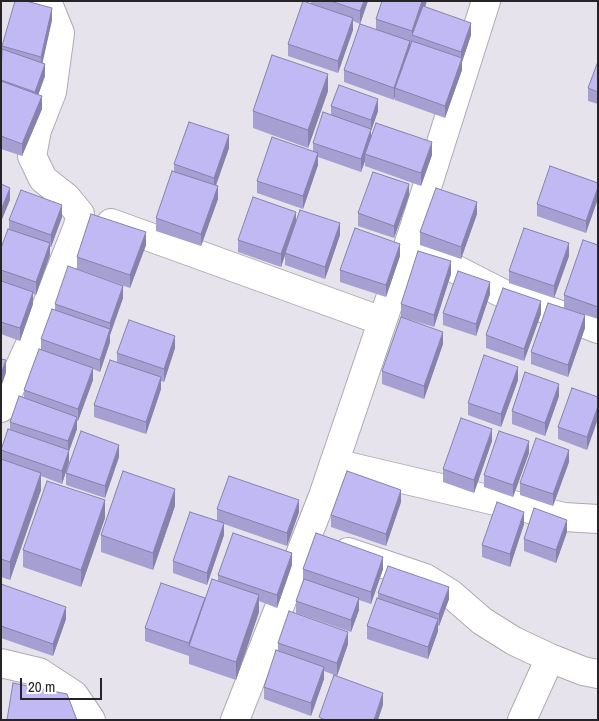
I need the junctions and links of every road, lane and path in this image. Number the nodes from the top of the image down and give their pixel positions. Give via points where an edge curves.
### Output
1 (47, 1) edge
2 (486, 1) edge
3 (78, 226) junction
4 (408, 245) junction
5 (382, 321) junction
6 (598, 329) edge
7 (1, 408) edge
8 (334, 463) junction
9 (598, 519) edge
10 (307, 538) junction
11 (550, 658) junction
12 (1, 663) edge
13 (598, 674) edge
14 (92, 719) edge
15 (235, 720) edge
16 (522, 720) edge

1 - 3 street via 60,33 52,92 37,130 32,156 43,179 66,197 80,214
2 - 4 street
3 - 5 street via 108,222
3 - 7 street via 41,320
4 - 5 street
4 - 6 street via 502,293
5 - 8 street
8 - 9 street via 564,517
8 - 10 street
10 - 11 street via 425,578 451,594 482,621
10 - 15 street
11 - 13 street
11 - 16 street
12 - 14 street via 39,672 74,695

